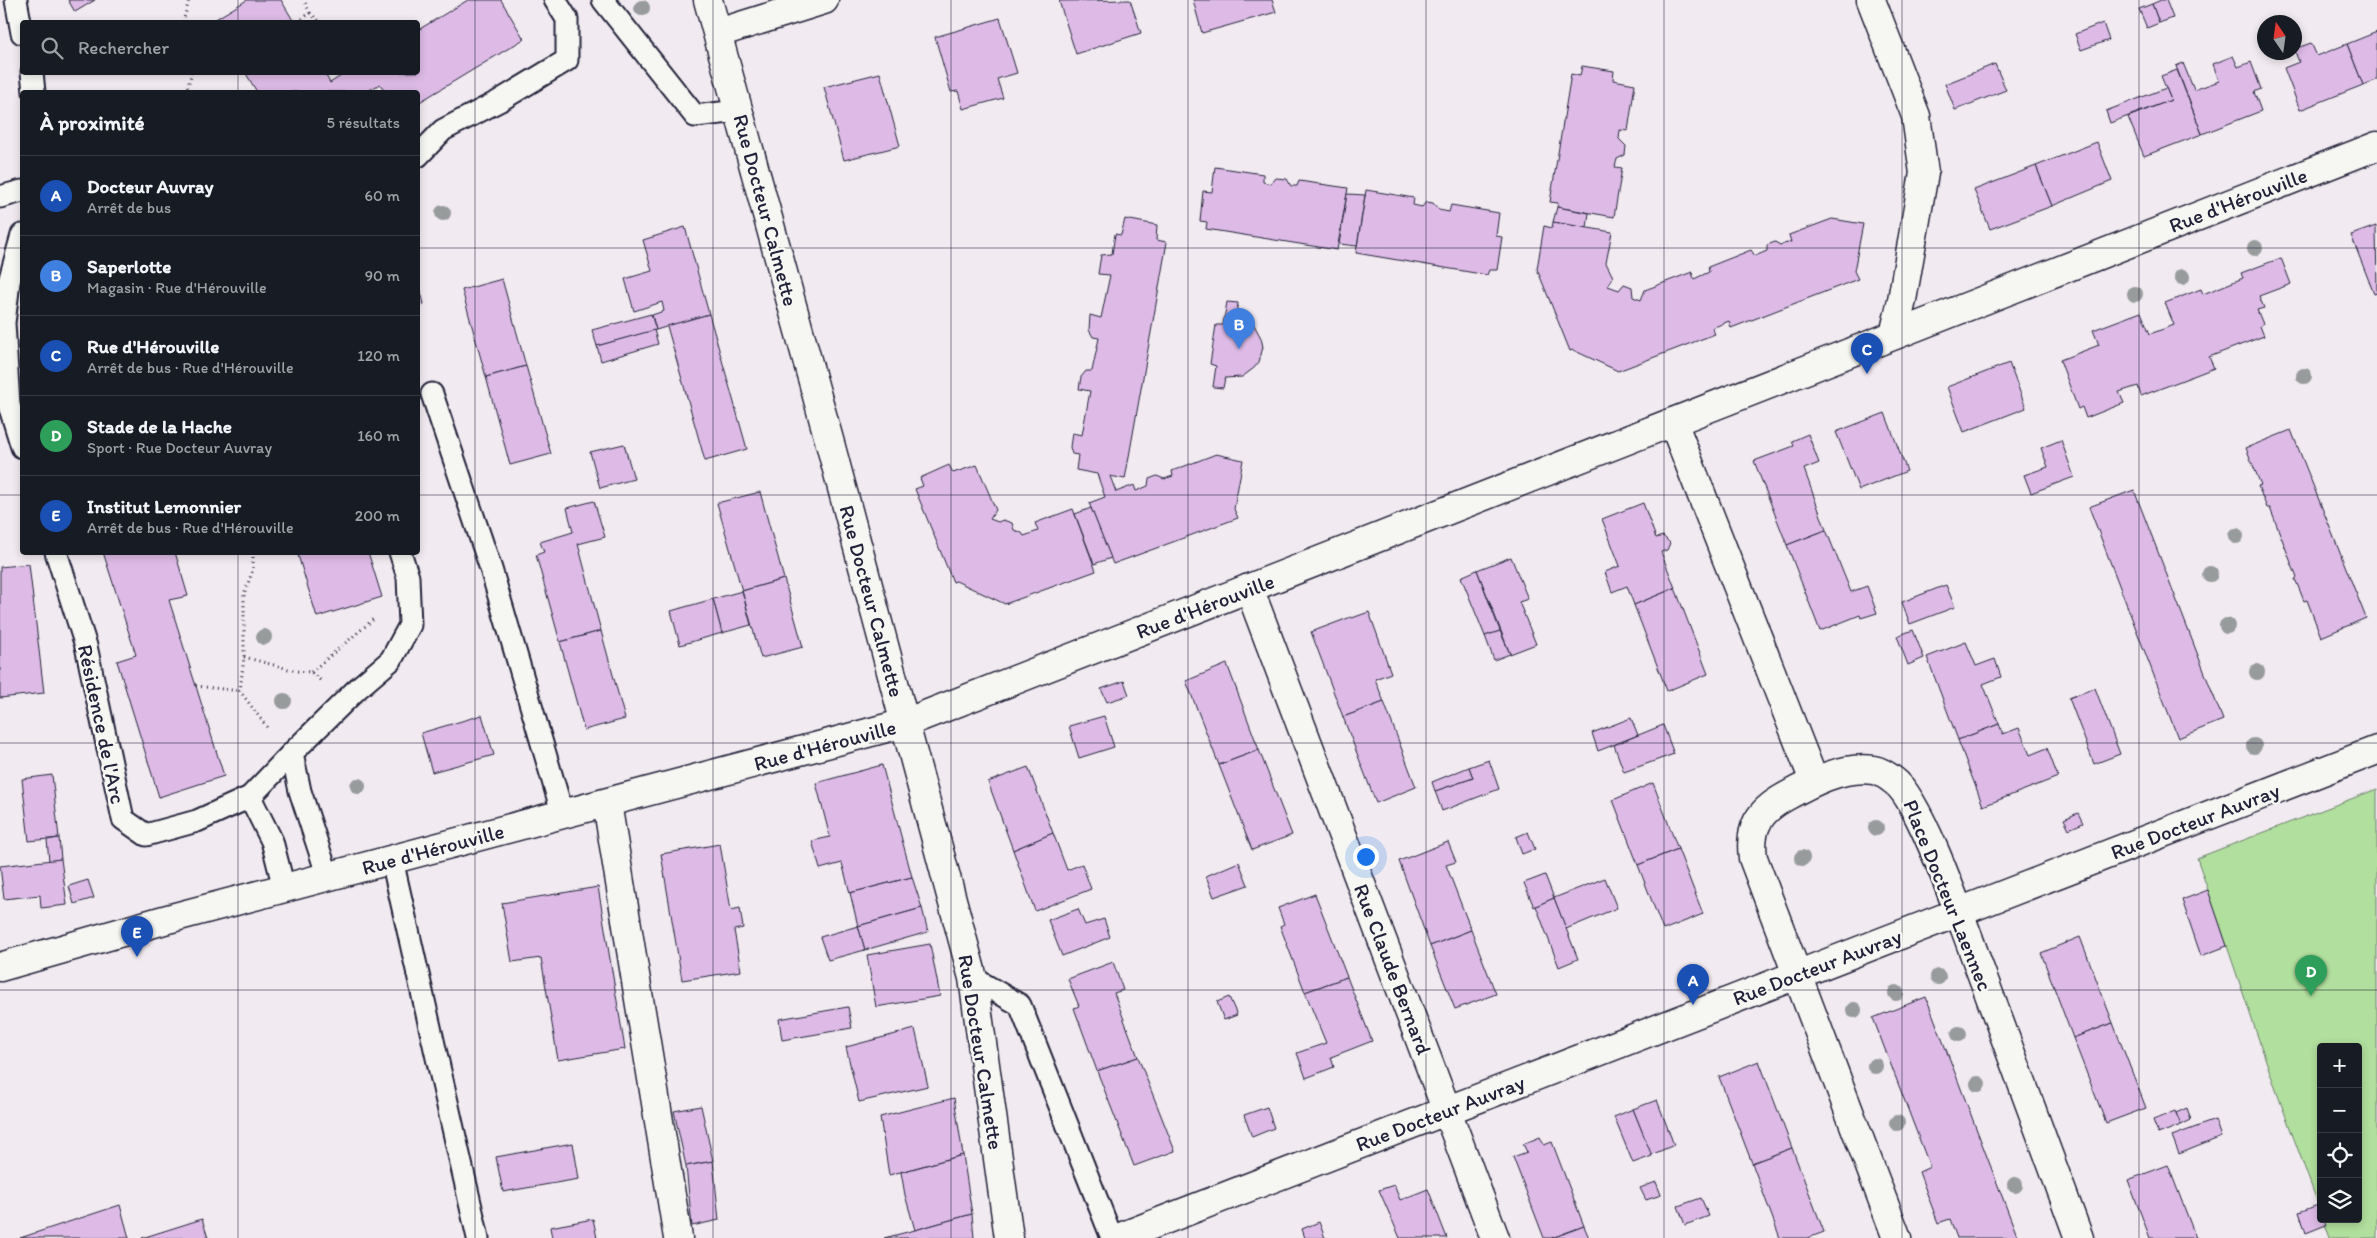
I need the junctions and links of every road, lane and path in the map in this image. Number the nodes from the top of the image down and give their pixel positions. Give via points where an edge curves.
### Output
1 (16, 0) edge
2 (189, 0) edge
3 (304, 0) edge
4 (555, 0) edge
5 (603, 0) edge
6 (708, 0) edge
7 (824, 0) edge
8 (1871, 0) edge
9 (310, 12) junction
10 (184, 20) edge
11 (300, 20) edge
12 (318, 20) edge
13 (20, 22) edge
14 (718, 32) junction
15 (32, 75) edge
16 (191, 75) edge
17 (34, 90) edge
18 (187, 90) edge
19 (738, 110) junction
20 (2377, 146) edge
21 (420, 154) edge
22 (20, 192) edge
23 (0, 197) edge
24 (20, 242) edge
25 (1894, 335) junction
26 (432, 394) dead end
27 (1673, 422) junction
28 (20, 441) edge
29 (57, 555) edge
30 (253, 555) edge
31 (401, 555) edge
32 (1249, 588) junction
33 (409, 602) junction
34 (244, 657) junction
35 (310, 672) junction
36 (196, 686) dead end
37 (240, 691) junction
38 (334, 712) junction
39 (905, 723) junction
40 (2377, 750) edge
41 (288, 757) junction
42 (1814, 781) junction
43 (250, 797) junction
44 (607, 803) junction
45 (563, 815) junction
46 (392, 860) junction
47 (328, 877) junction
48 (284, 888) junction
49 (1958, 912) junction
50 (0, 967) edge
51 (1796, 975) junction
52 (973, 978) junction
53 (1447, 1110) junction
54 (478, 1238) edge
55 (678, 1238) edge
56 (1009, 1238) edge
57 (1112, 1238) edge
58 (1118, 1238) edge
59 (1495, 1238) edge
60 (1897, 1238) edge
61 (2079, 1238) edge

1 - 13 lane
2 - 10 path
3 - 9 path
4 - 21 lane via 568,19 567,60 443,130
5 - 19 lane via 695,116
6 - 14 street, Rue Docteur Calmette
7 - 14 street
8 - 25 street via 1916,116 1924,173
9 - 11 path
9 - 12 path
14 - 19 street, Rue Docteur Calmette
15 - 17 lane
16 - 18 path
19 - 39 street, Rue Docteur Calmette
20 - 25 street, Rue d'Hérouville
22 - 23 lane
24 - 28 lane via 9,282 4,322 9,405
25 - 27 street, Rue d'Hérouville
26 - 45 lane via 491,569
27 - 32 street, Rue d'Hérouville
27 - 42 street
29 - 43 lane, Résidence de l'Arc via 86,646 123,820 146,835 196,821
30 - 34 path via 253,570 244,594
31 - 33 lane via 408,577
32 - 39 street, Rue d'Hérouville
32 - 53 street, Rue Claude Bernard
33 - 35 path via 389,607
33 - 38 lane via 410,625 391,660
34 - 35 path
34 - 37 path
35 - 38 path via 322,683
36 - 37 path
37 - 41 path
38 - 41 lane
39 - 44 street, Rue d'Hérouville
39 - 52 street, Rue Docteur Calmette
40 - 49 street, Rue Docteur Auvray
41 - 43 lane
41 - 47 lane
42 - 49 street, Place Docteur Laennec via 1849,771 1875,770 1895,781 1905,791 1924,828
42 - 51 street, Place Docteur Laennec via 1776,802 1758,819 1750,837 1753,858
43 - 48 lane via 272,842
44 - 45 street, Rue d'Hérouville
44 - 55 street
45 - 46 street, Rue d'Hérouville
46 - 47 street, Rue d'Hérouville
46 - 54 lane
47 - 48 street, Rue d'Hérouville
48 - 50 street, Rue d'Hérouville
49 - 51 street, Rue Docteur Auvray
49 - 61 street, Place Docteur Laennec
51 - 53 street, Rue Docteur Auvray
51 - 60 street, Place Docteur Laennec
52 - 56 street, Rue Docteur Calmette
52 - 57 lane via 1020,1004
53 - 58 street, Rue Docteur Auvray
53 - 59 street, Rue Claude Bernard

